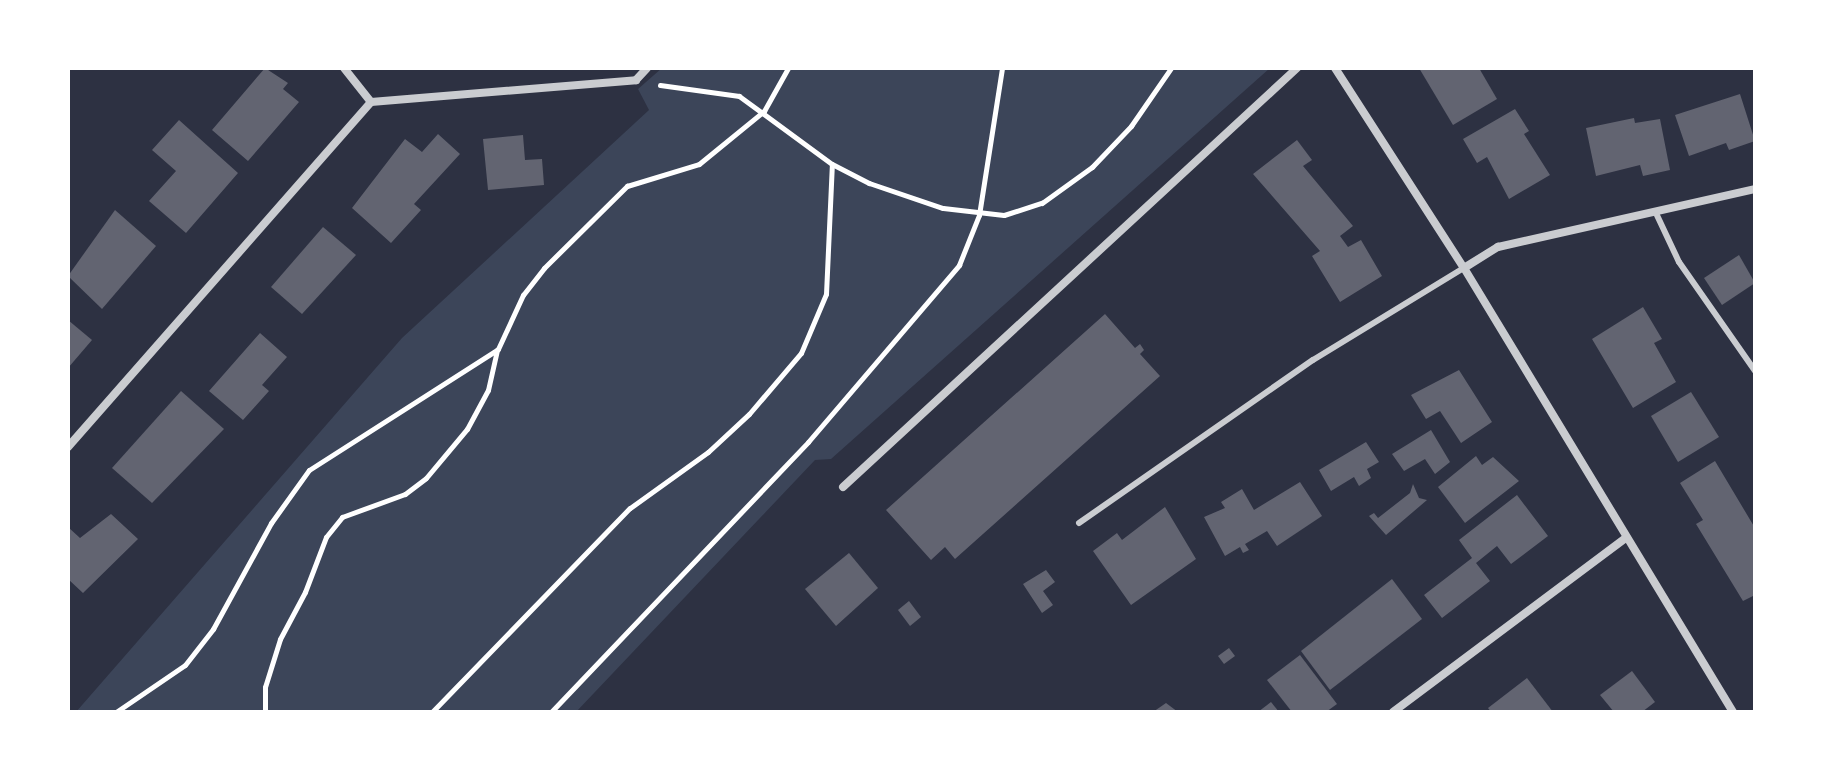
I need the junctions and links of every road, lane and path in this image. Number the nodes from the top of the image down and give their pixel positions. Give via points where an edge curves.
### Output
1 (344, 68) edge
2 (647, 68) edge
3 (788, 68) edge
4 (1002, 68) edge
5 (1171, 68) edge
6 (1297, 68) edge
7 (1335, 68) edge
8 (636, 80) junction
9 (371, 102) junction
10 (764, 111) junction
11 (832, 164) junction
12 (1755, 189) edge
13 (1655, 211) junction
14 (979, 215) junction
15 (1464, 268) junction
16 (498, 349) junction
17 (1755, 371) edge
18 (68, 447) edge
19 (843, 487) dead end
20 (1079, 523) dead end
21 (1626, 538) junction
22 (116, 712) edge
23 (265, 712) edge
24 (432, 712) edge
25 (551, 712) edge
26 (1393, 712) edge
27 (1733, 712) edge

1 - 9 street
2 - 8 street
3 - 10 path
4 - 14 path
5 - 14 path via 1117,143 1063,190 1023,210
6 - 19 street
7 - 15 street
8 - 9 street
8 - 10 path via 739,96
9 - 18 street
10 - 11 path
10 - 16 path via 699,164 627,186 544,268 523,295
11 - 14 path via 905,196
11 - 24 path via 826,294 801,353 708,452 610,528
12 - 13 street
13 - 15 street via 1498,247
13 - 17 lane via 1679,262
14 - 25 path via 959,265 818,430
15 - 20 lane via 1313,360
15 - 21 street
16 - 22 path via 309,470 271,523 213,629 185,665
16 - 23 path via 488,390 467,429 426,478 405,494 342,517 326,537 280,639 265,687
21 - 26 street
21 - 27 street

